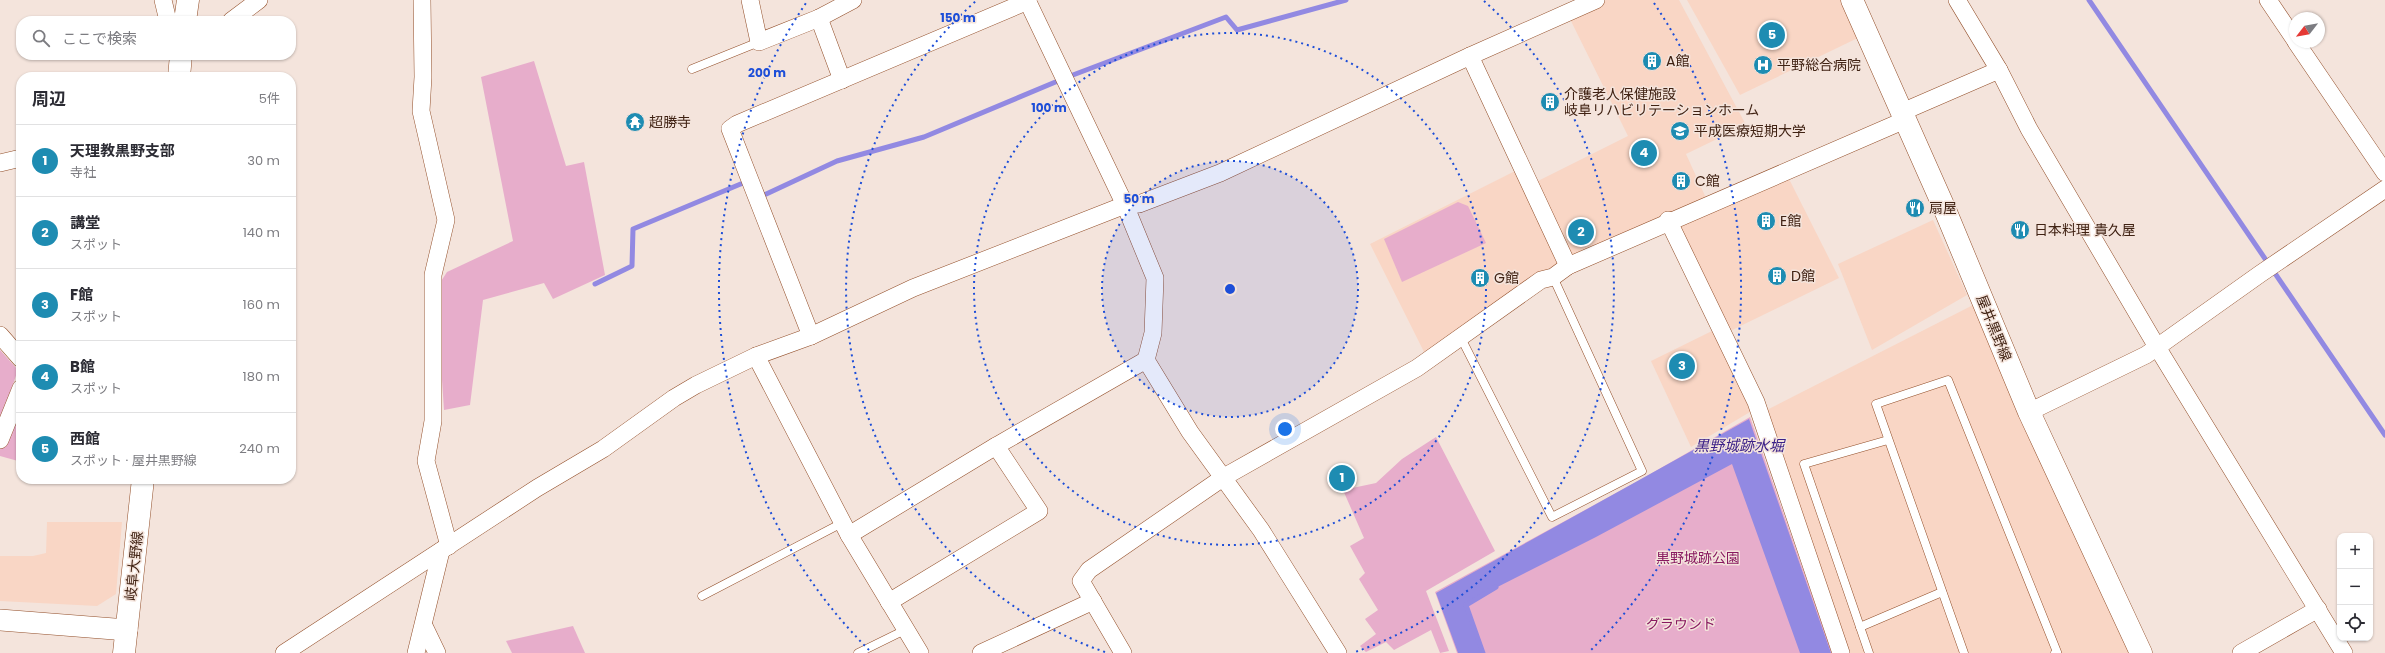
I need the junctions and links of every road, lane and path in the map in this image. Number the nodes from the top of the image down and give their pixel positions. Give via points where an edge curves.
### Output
1 (163, 0) edge
2 (188, 0) edge
3 (259, 0) edge
4 (422, 0) edge
5 (750, 0) edge
6 (853, 0) edge
7 (1596, 0) edge
8 (1852, 0) edge
9 (1957, 0) edge
10 (2268, 0) edge
11 (1027, 1) edge
12 (1570, 6) edge
13 (167, 16) edge
14 (186, 16) edge
15 (238, 16) edge
16 (818, 18) junction
17 (2289, 31) edge
18 (759, 42) junction
19 (2301, 48) edge
20 (1470, 56) junction
21 (181, 60) edge
22 (692, 69) dead end
23 (1999, 70) junction
24 (179, 72) edge
25 (842, 80) junction
26 (1904, 116) junction
27 (16, 159) edge
28 (0, 164) edge
29 (2385, 173) edge
30 (2385, 189) edge
31 (1125, 205) junction
32 (1668, 220) junction
33 (1568, 266) junction
34 (1553, 277) junction
35 (0, 336) edge
36 (811, 336) junction
37 (1460, 336) junction
38 (2157, 347) junction
39 (16, 354) edge
40 (756, 356) junction
41 (1146, 360) junction
42 (16, 400) edge
43 (2029, 412) junction
44 (0, 440) edge
45 (1888, 440) junction
46 (996, 446) junction
47 (1224, 477) junction
48 (142, 484) edge
49 (846, 529) junction
50 (445, 548) junction
51 (1942, 592) junction
52 (702, 596) dead end
53 (1093, 601) junction
54 (889, 602) junction
55 (2318, 609) junction
56 (0, 620) edge
57 (424, 626) junction
58 (1860, 627) junction
59 (906, 629) junction
60 (127, 630) junction
61 (124, 653) edge
62 (284, 653) edge
63 (416, 653) edge
64 (437, 653) edge
65 (858, 653) edge
66 (920, 653) edge
67 (981, 653) edge
68 (1123, 653) edge
69 (1338, 653) edge
70 (1841, 653) edge
71 (1870, 653) edge
72 (1964, 653) edge
73 (2055, 653) edge
74 (2141, 653) edge
75 (2241, 653) edge
76 (2344, 653) edge

1 - 13 street
2 - 14 main road
3 - 15 street
4 - 50 street via 421,111 446,220 433,276 433,421 426,461
5 - 18 street
6 - 16 street
7 - 12 street
8 - 26 main road, 屋井黒野線
9 - 23 street
10 - 17 street
11 - 25 street
11 - 31 street
12 - 20 street
16 - 18 street
16 - 25 street
18 - 22 lane
19 - 29 street
20 - 31 street via 1220,173 1139,204
20 - 33 street
21 - 24 main road
23 - 26 street
23 - 38 street via 2029,129
25 - 36 street via 730,129
26 - 32 street
26 - 43 main road, 屋井黒野線
27 - 28 street
30 - 38 street
31 - 36 street via 913,288
31 - 41 street via 1155,278 1153,333
32 - 33 street
32 - 70 street via 1756,402
33 - 34 street
34 - 37 street via 1542,280
34 - 37 lane via 1642,471 1552,517
35 - 39 street
36 - 40 street
37 - 47 street via 1418,368
38 - 43 street via 2146,355
38 - 55 street
40 - 49 street
40 - 50 street via 674,398 602,449
41 - 46 street
41 - 47 street via 1190,432
42 - 44 street
43 - 74 main road, 屋井黒野線
45 - 51 lane
45 - 58 lane via 1804,464
45 - 73 lane via 1876,404 1948,380 2057,652
46 - 49 street
46 - 54 street via 1038,511
47 - 53 street via 1089,570 1081,581
47 - 69 street via 1308,602
48 - 60 main road, 岐阜大野線
49 - 52 lane
49 - 54 street
50 - 57 street
50 - 62 street
51 - 58 lane
51 - 72 lane
53 - 67 street
53 - 68 street
54 - 59 street
55 - 75 street
55 - 76 street
56 - 60 street
57 - 63 street
57 - 64 street
58 - 71 lane
59 - 65 lane
59 - 66 street
60 - 61 main road, 岐阜大野線

